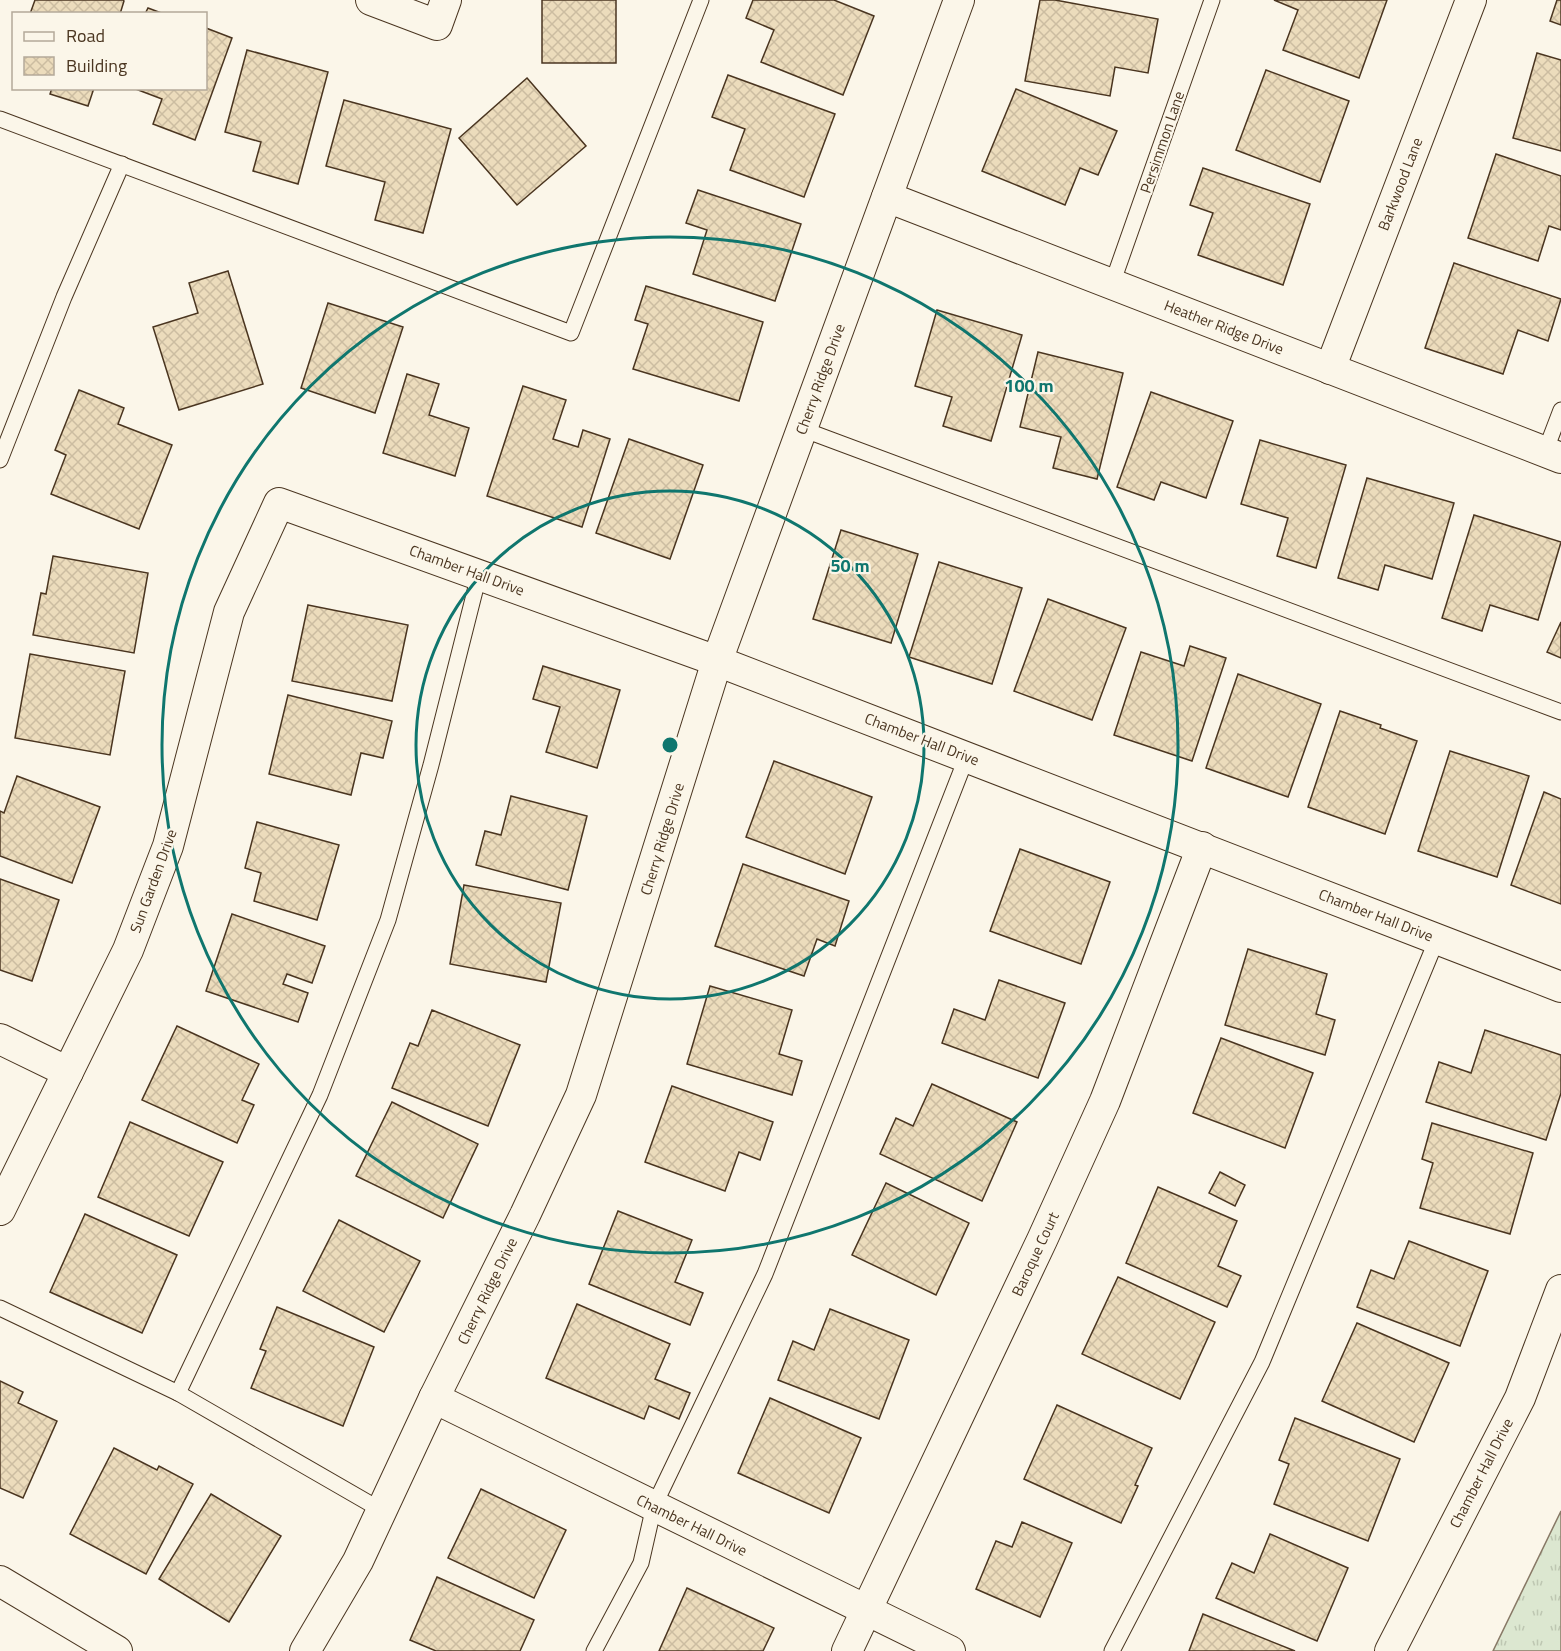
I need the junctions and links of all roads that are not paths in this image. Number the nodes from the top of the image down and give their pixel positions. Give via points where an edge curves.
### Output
1 (370, 0) edge
2 (701, 0) edge
3 (959, 0) edge
4 (1212, 0) edge
5 (1471, 0) edge
6 (441, 12) edge
7 (0, 119) edge
8 (122, 164) junction
9 (886, 197) junction
10 (1112, 284) junction
11 (1330, 369) junction
12 (1561, 410) edge
13 (802, 429) junction
14 (1553, 455) edge
15 (0, 460) edge
16 (279, 503) joint
17 (479, 575) junction
18 (717, 661) junction
19 (1561, 712) edge
20 (967, 756) junction
21 (1202, 847) junction
22 (1437, 939) junction
23 (1561, 987) edge
24 (0, 1039) edge
25 (68, 1072) junction
26 (0, 1210) edge
27 (1561, 1290) edge
28 (0, 1308) edge
29 (178, 1393) junction
30 (434, 1398) junction
31 (654, 1506) junction
32 (381, 1510) junction
33 (0, 1581) edge
34 (867, 1612) junction
35 (117, 1651) edge
36 (305, 1651) edge
37 (594, 1651) edge
38 (847, 1651) edge
39 (950, 1651) edge
40 (1112, 1651) edge
41 (1390, 1651) edge

1 - 6 street
2 - 8 lane via 571,333
3 - 9 street, Cherry Ridge Drive
4 - 10 lane, Persimmon Lane
5 - 11 street, Barkwood Lane
7 - 8 lane
8 - 15 lane
9 - 10 street, Heather Ridge Drive
9 - 13 street, Cherry Ridge Drive
10 - 11 street, Heather Ridge Drive
11 - 14 street, Heather Ridge Drive
12 - 14 lane
13 - 18 street, Cherry Ridge Drive
13 - 19 lane
16 - 17 street, Chamber Hall Drive
16 - 25 street, Sun Garden Drive via 229,612 168,846 128,950
17 - 18 street, Chamber Hall Drive
17 - 29 lane via 388,920 320,1095
18 - 20 street, Chamber Hall Drive
18 - 30 street, Cherry Ridge Drive via 581,1095
20 - 21 street, Chamber Hall Drive
20 - 31 lane via 765,1274
21 - 22 street, Chamber Hall Drive
21 - 34 street, Baroque Court via 1105,1101
22 - 23 street, Chamber Hall Drive
22 - 40 lane via 1262,1362
24 - 25 street
25 - 26 street, Sun Garden Drive
27 - 41 street, Chamber Hall Drive via 1520,1398
28 - 29 lane
29 - 32 lane
30 - 31 street, Chamber Hall Drive
30 - 32 street, Cherry Ridge Drive
31 - 34 street, Chamber Hall Drive
31 - 37 lane via 641,1563
32 - 36 street, Cherry Ridge Drive via 358,1561
33 - 35 street
34 - 38 street, Baroque Court
34 - 39 street, Chamber Hall Drive

